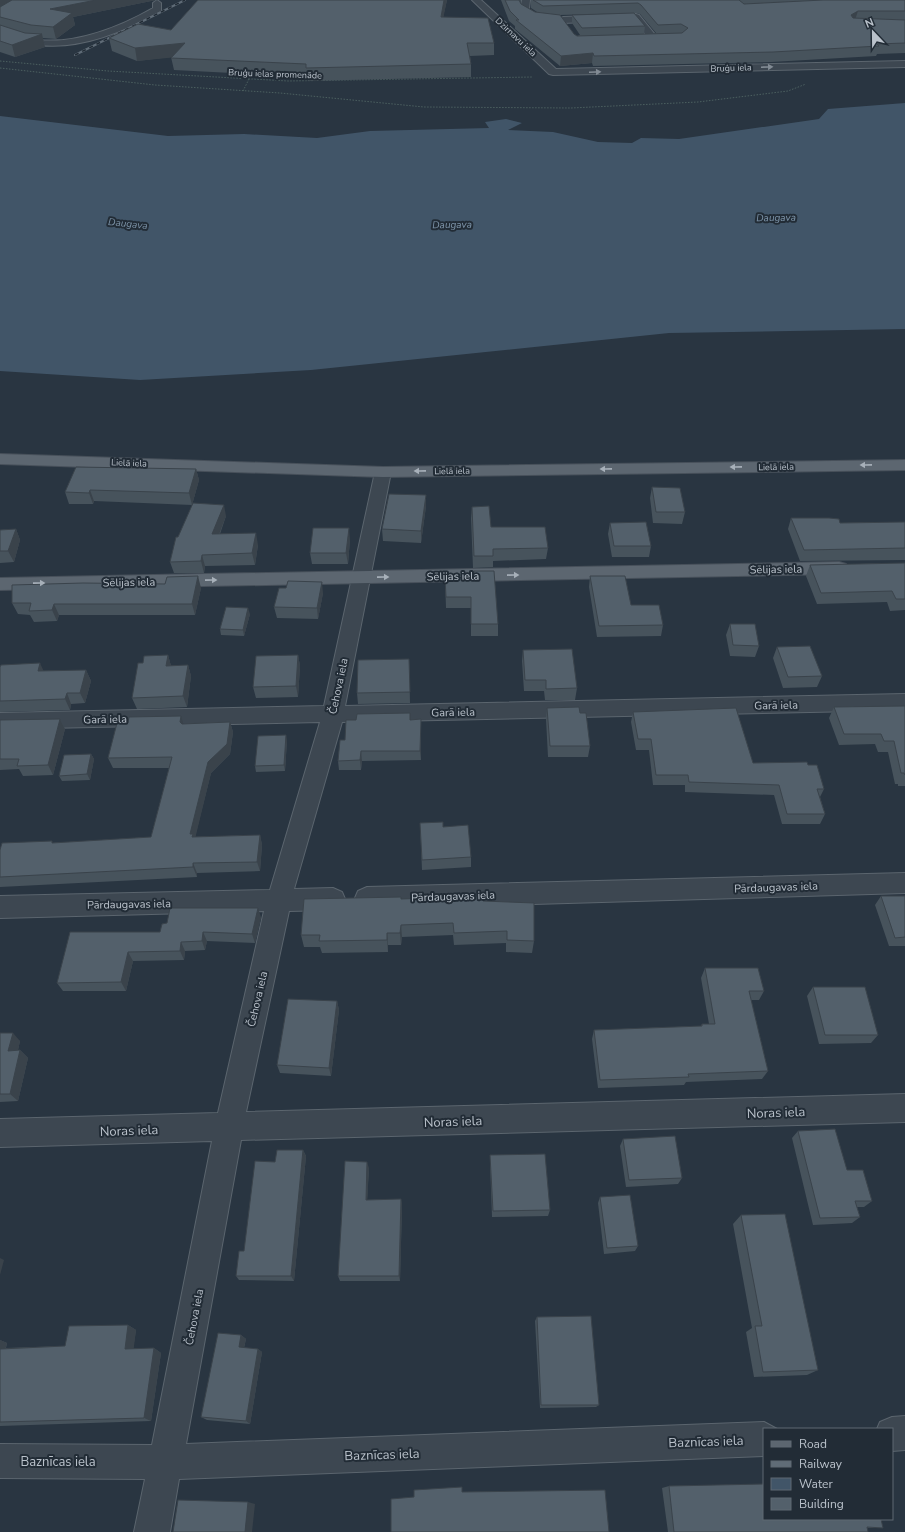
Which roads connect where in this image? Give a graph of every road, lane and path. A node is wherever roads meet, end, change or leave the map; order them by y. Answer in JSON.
{"nodes":[{"id":1,"x":476,"y":0,"type":"edge"},
{"id":2,"x":526,"y":0,"type":"edge"},
{"id":3,"x":157,"y":3,"type":"dead end"},
{"id":4,"x":562,"y":20,"type":"junction"},
{"id":5,"x":570,"y":31,"type":"edge"},
{"id":6,"x":0,"y":32,"type":"edge"},
{"id":7,"x":667,"y":38,"type":"edge"},
{"id":8,"x":638,"y":39,"type":"edge"},
{"id":9,"x":654,"y":39,"type":"junction"},
{"id":10,"x":0,"y":61,"type":"edge"},
{"id":11,"x":905,"y":64,"type":"edge"},
{"id":12,"x":0,"y":68,"type":"edge"},
{"id":13,"x":556,"y":72,"type":"joint"},
{"id":14,"x":535,"y":77,"type":"dead end"},
{"id":15,"x":249,"y":79,"type":"junction"},
{"id":16,"x":806,"y":84,"type":"dead end"},
{"id":17,"x":242,"y":91,"type":"junction"},
{"id":18,"x":0,"y":459,"type":"edge"},
{"id":19,"x":905,"y":465,"type":"edge"},
{"id":20,"x":383,"y":472,"type":"junction"},
{"id":21,"x":858,"y":568,"type":"edge"},
{"id":22,"x":360,"y":578,"type":"junction"},
{"id":23,"x":0,"y":584,"type":"edge"},
{"id":24,"x":905,"y":702,"type":"edge"},
{"id":25,"x":333,"y":715,"type":"junction"},
{"id":26,"x":0,"y":721,"type":"edge"},
{"id":27,"x":905,"y":883,"type":"edge"},
{"id":28,"x":280,"y":900,"type":"junction"},
{"id":29,"x":0,"y":907,"type":"edge"},
{"id":30,"x":905,"y":1108,"type":"edge"},
{"id":31,"x":229,"y":1127,"type":"junction"},
{"id":32,"x":0,"y":1133,"type":"edge"},
{"id":33,"x":905,"y":1433,"type":"edge"},
{"id":34,"x":893,"y":1434,"type":"edge"},
{"id":35,"x":763,"y":1439,"type":"edge"},
{"id":36,"x":0,"y":1461,"type":"edge"},
{"id":37,"x":167,"y":1462,"type":"junction"},
{"id":38,"x":152,"y":1532,"type":"edge"}],
"edges":[{"from":1,"to":13,"type":"street","name":"Dzirnavu iela"},
{"from":2,"to":4,"type":"street"},
{"from":3,"to":6,"type":"street"},
{"from":4,"to":5,"type":"street"},
{"from":4,"to":9,"type":"street"},
{"from":7,"to":9,"type":"street"},
{"from":8,"to":9,"type":"street"},
{"from":10,"to":15,"type":"path","name":"Bruģu ielas promenāde"},
{"from":13,"to":11,"type":"street","name":"Bruģu iela","one_way":true},
{"from":12,"to":17,"type":"path"},
{"from":14,"to":15,"type":"path","name":"Bruģu ielas promenāde"},
{"from":15,"to":17,"type":"path"},
{"from":16,"to":17,"type":"path"},
{"from":18,"to":20,"type":"main road","name":"Lielā iela"},
{"from":19,"to":20,"type":"main road","name":"Lielā iela","one_way":true},
{"from":20,"to":22,"type":"street","name":"Čehova iela"},
{"from":22,"to":21,"type":"main road","name":"Sēlijas iela","one_way":true},
{"from":23,"to":22,"type":"main road","name":"Sēlijas iela","one_way":true},
{"from":22,"to":25,"type":"street","name":"Čehova iela"},
{"from":24,"to":25,"type":"street","name":"Garā iela"},
{"from":25,"to":26,"type":"street","name":"Garā iela"},
{"from":25,"to":28,"type":"street","name":"Čehova iela"},
{"from":27,"to":28,"type":"street","name":"Pārdaugavas iela"},
{"from":28,"to":29,"type":"street","name":"Pārdaugavas iela"},
{"from":28,"to":31,"type":"street","name":"Čehova iela"},
{"from":30,"to":31,"type":"street","name":"Noras iela"},
{"from":31,"to":32,"type":"street","name":"Noras iela"},
{"from":31,"to":37,"type":"street","name":"Čehova iela"},
{"from":33,"to":34,"type":"street"},
{"from":35,"to":37,"type":"street","name":"Baznīcas iela"},
{"from":36,"to":37,"type":"street","name":"Baznīcas iela"},
{"from":37,"to":38,"type":"street","name":"Čehova iela"}]}
